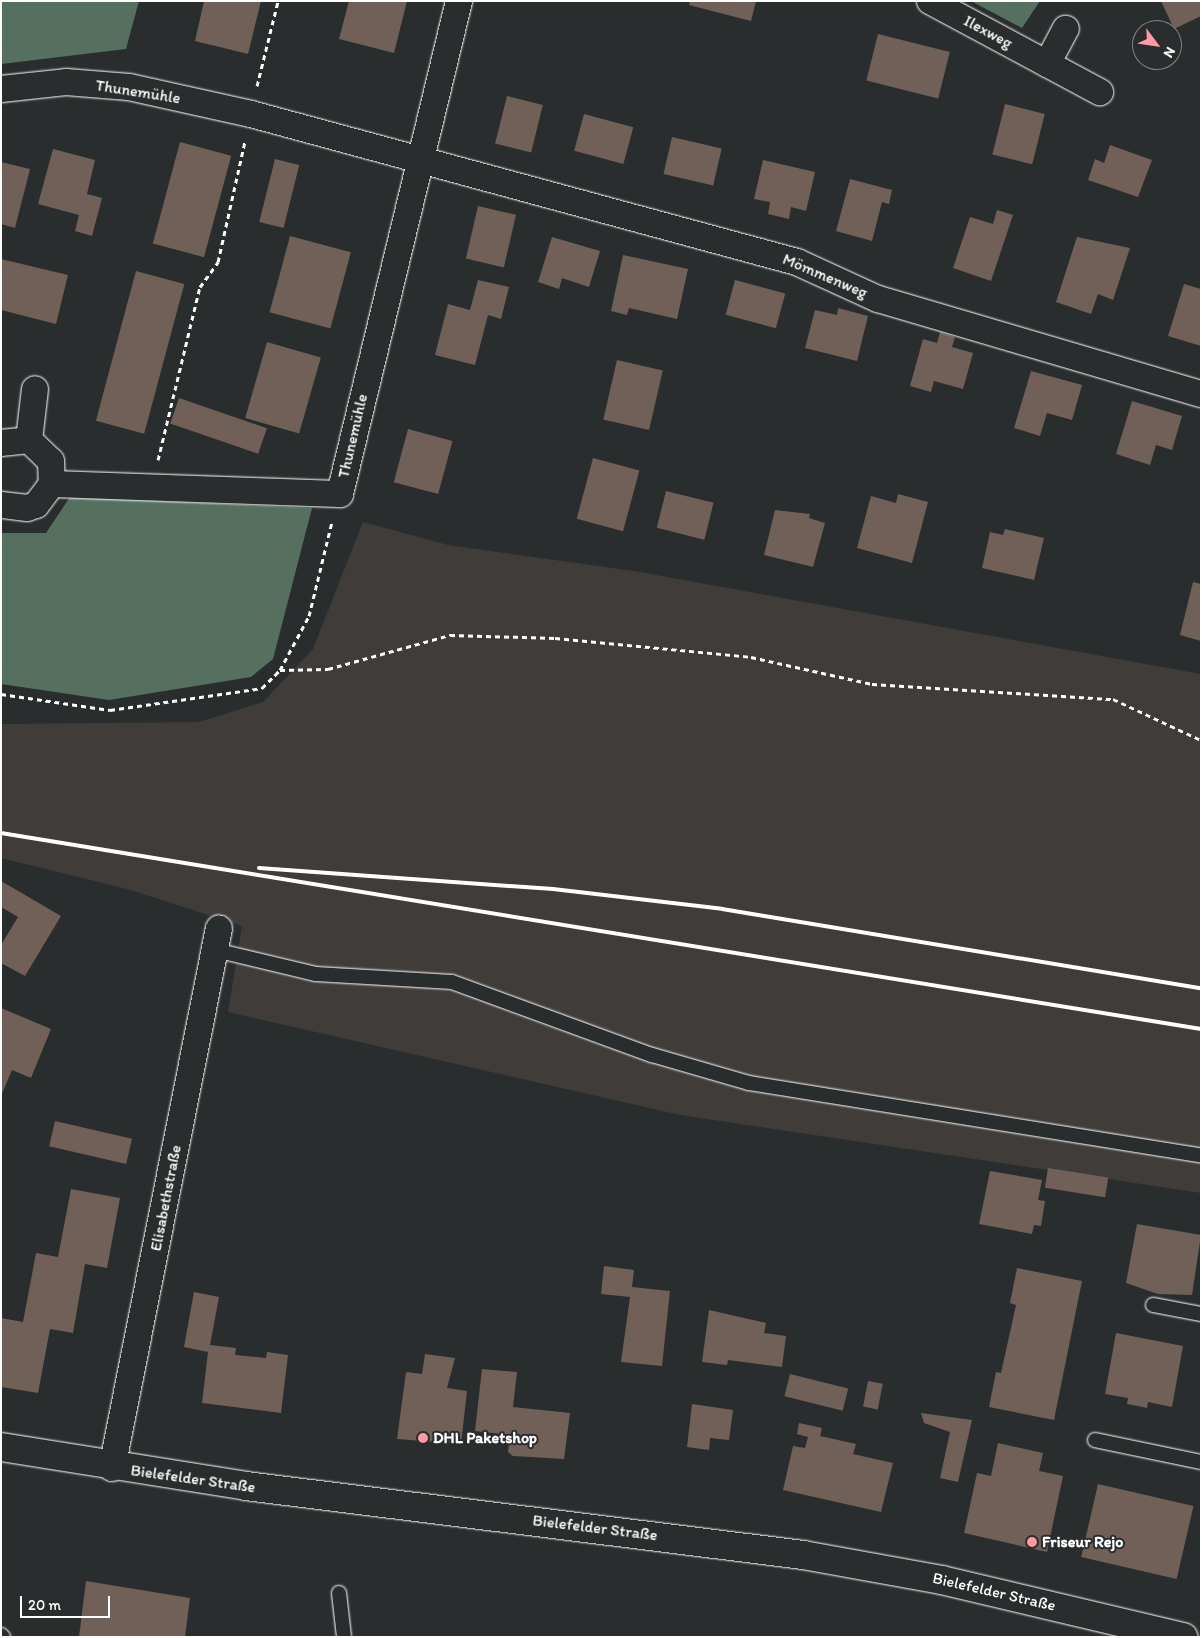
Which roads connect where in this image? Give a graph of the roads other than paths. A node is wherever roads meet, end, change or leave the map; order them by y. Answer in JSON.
{"nodes":[{"id":1,"x":459,"y":1,"type":"edge"},
{"id":2,"x":930,"y":1,"type":"edge"},
{"id":3,"x":1066,"y":29,"type":"dead end"},
{"id":4,"x":1047,"y":64,"type":"junction"},
{"id":5,"x":1,"y":89,"type":"edge"},
{"id":6,"x":1100,"y":92,"type":"dead end"},
{"id":7,"x":418,"y":156,"type":"junction"},
{"id":8,"x":35,"y":389,"type":"dead end"},
{"id":9,"x":1201,"y":394,"type":"edge"},
{"id":10,"x":29,"y":440,"type":"junction"},
{"id":11,"x":1,"y":443,"type":"edge"},
{"id":12,"x":52,"y":484,"type":"junction"},
{"id":13,"x":1,"y":505,"type":"edge"},
{"id":14,"x":217,"y":939,"type":"joint"},
{"id":15,"x":1201,"y":1155,"type":"edge"},
{"id":16,"x":1154,"y":1305,"type":"dead end"},
{"id":17,"x":1201,"y":1314,"type":"edge"},
{"id":18,"x":1095,"y":1440,"type":"dead end"},
{"id":19,"x":1,"y":1447,"type":"edge"},
{"id":20,"x":1201,"y":1462,"type":"edge"},
{"id":21,"x":112,"y":1468,"type":"junction"},
{"id":22,"x":338,"y":1593,"type":"dead end"},
{"id":23,"x":344,"y":1637,"type":"edge"},
{"id":24,"x":1183,"y":1637,"type":"edge"}],
"edges":[{"from":1,"to":7,"type":"street","name":"Thunemühle"},
{"from":2,"to":4,"type":"street","name":"Ilexweg"},
{"from":3,"to":4,"type":"street"},
{"from":4,"to":6,"type":"street","name":"Ilexweg"},
{"from":5,"to":7,"type":"street","name":"Thunemühle"},
{"from":7,"to":9,"type":"street","name":"Mömmenweg"},
{"from":7,"to":12,"type":"street","name":"Thunemühle"},
{"from":8,"to":10,"type":"street"},
{"from":10,"to":11,"type":"street"},
{"from":10,"to":12,"type":"street"},
{"from":12,"to":13,"type":"street"},
{"from":14,"to":15,"type":"lane"},
{"from":14,"to":21,"type":"street","name":"Elisabethstraße"},
{"from":16,"to":17,"type":"lane"},
{"from":18,"to":20,"type":"lane"},
{"from":19,"to":21,"type":"main road","name":"Bielefelder Straße"},
{"from":21,"to":24,"type":"main road","name":"Bielefelder Straße"},
{"from":22,"to":23,"type":"lane"}]}
